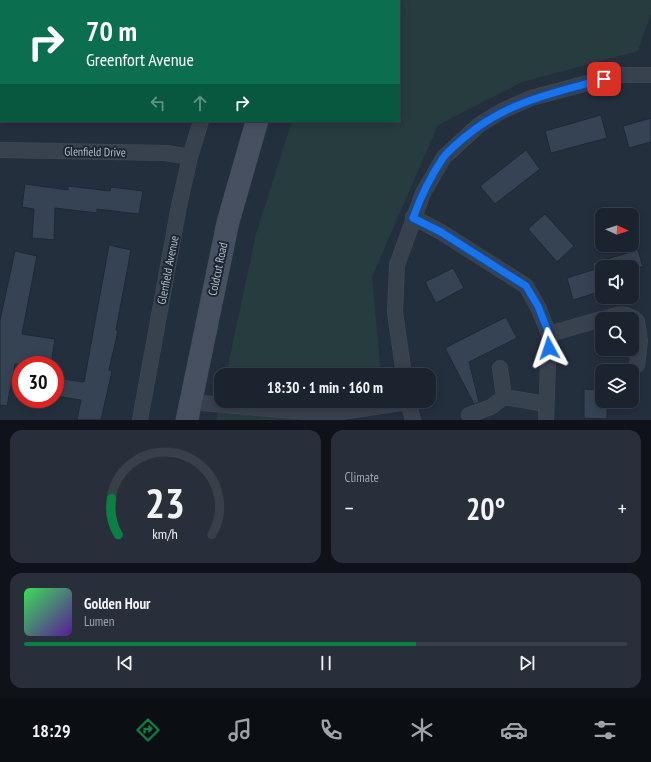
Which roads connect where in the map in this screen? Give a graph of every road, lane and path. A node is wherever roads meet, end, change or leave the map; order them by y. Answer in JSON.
{"nodes":[{"id":1,"x":651,"y":75,"type":"edge"},
{"id":2,"x":201,"y":122,"type":"edge"},
{"id":3,"x":257,"y":122,"type":"edge"},
{"id":4,"x":0,"y":150,"type":"edge"},
{"id":5,"x":190,"y":157,"type":"junction"},
{"id":6,"x":413,"y":218,"type":"junction"},
{"id":7,"x":595,"y":321,"type":"edge"},
{"id":8,"x":549,"y":334,"type":"junction"},
{"id":9,"x":639,"y":334,"type":"edge"},
{"id":10,"x":639,"y":349,"type":"edge"},
{"id":11,"x":403,"y":368,"type":"edge"},
{"id":12,"x":500,"y":368,"type":"dead end"},
{"id":13,"x":504,"y":397,"type":"junction"},
{"id":14,"x":546,"y":404,"type":"junction"},
{"id":15,"x":214,"y":408,"type":"edge"},
{"id":16,"x":252,"y":408,"type":"edge"},
{"id":17,"x":365,"y":408,"type":"edge"},
{"id":18,"x":409,"y":408,"type":"edge"},
{"id":19,"x":189,"y":411,"type":"edge"},
{"id":20,"x":469,"y":415,"type":"dead end"},
{"id":21,"x":140,"y":420,"type":"edge"},
{"id":22,"x":412,"y":420,"type":"edge"},
{"id":23,"x":546,"y":420,"type":"edge"}],
"edges":[{"from":1,"to":6,"type":"street"},
{"from":2,"to":5,"type":"street","name":"Glenfield Avenue"},
{"from":3,"to":19,"type":"main road","name":"Coldcut Road"},
{"from":4,"to":5,"type":"street","name":"Glenfield Drive"},
{"from":5,"to":21,"type":"street","name":"Glenfield Avenue"},
{"from":6,"to":8,"type":"street"},
{"from":6,"to":11,"type":"street"},
{"from":7,"to":8,"type":"street"},
{"from":8,"to":14,"type":"street"},
{"from":9,"to":10,"type":"street"},
{"from":12,"to":13,"type":"street"},
{"from":13,"to":14,"type":"street"},
{"from":13,"to":20,"type":"street"},
{"from":14,"to":23,"type":"street"},
{"from":15,"to":19,"type":"street"},
{"from":16,"to":17,"type":"street"},
{"from":18,"to":22,"type":"street"}]}
